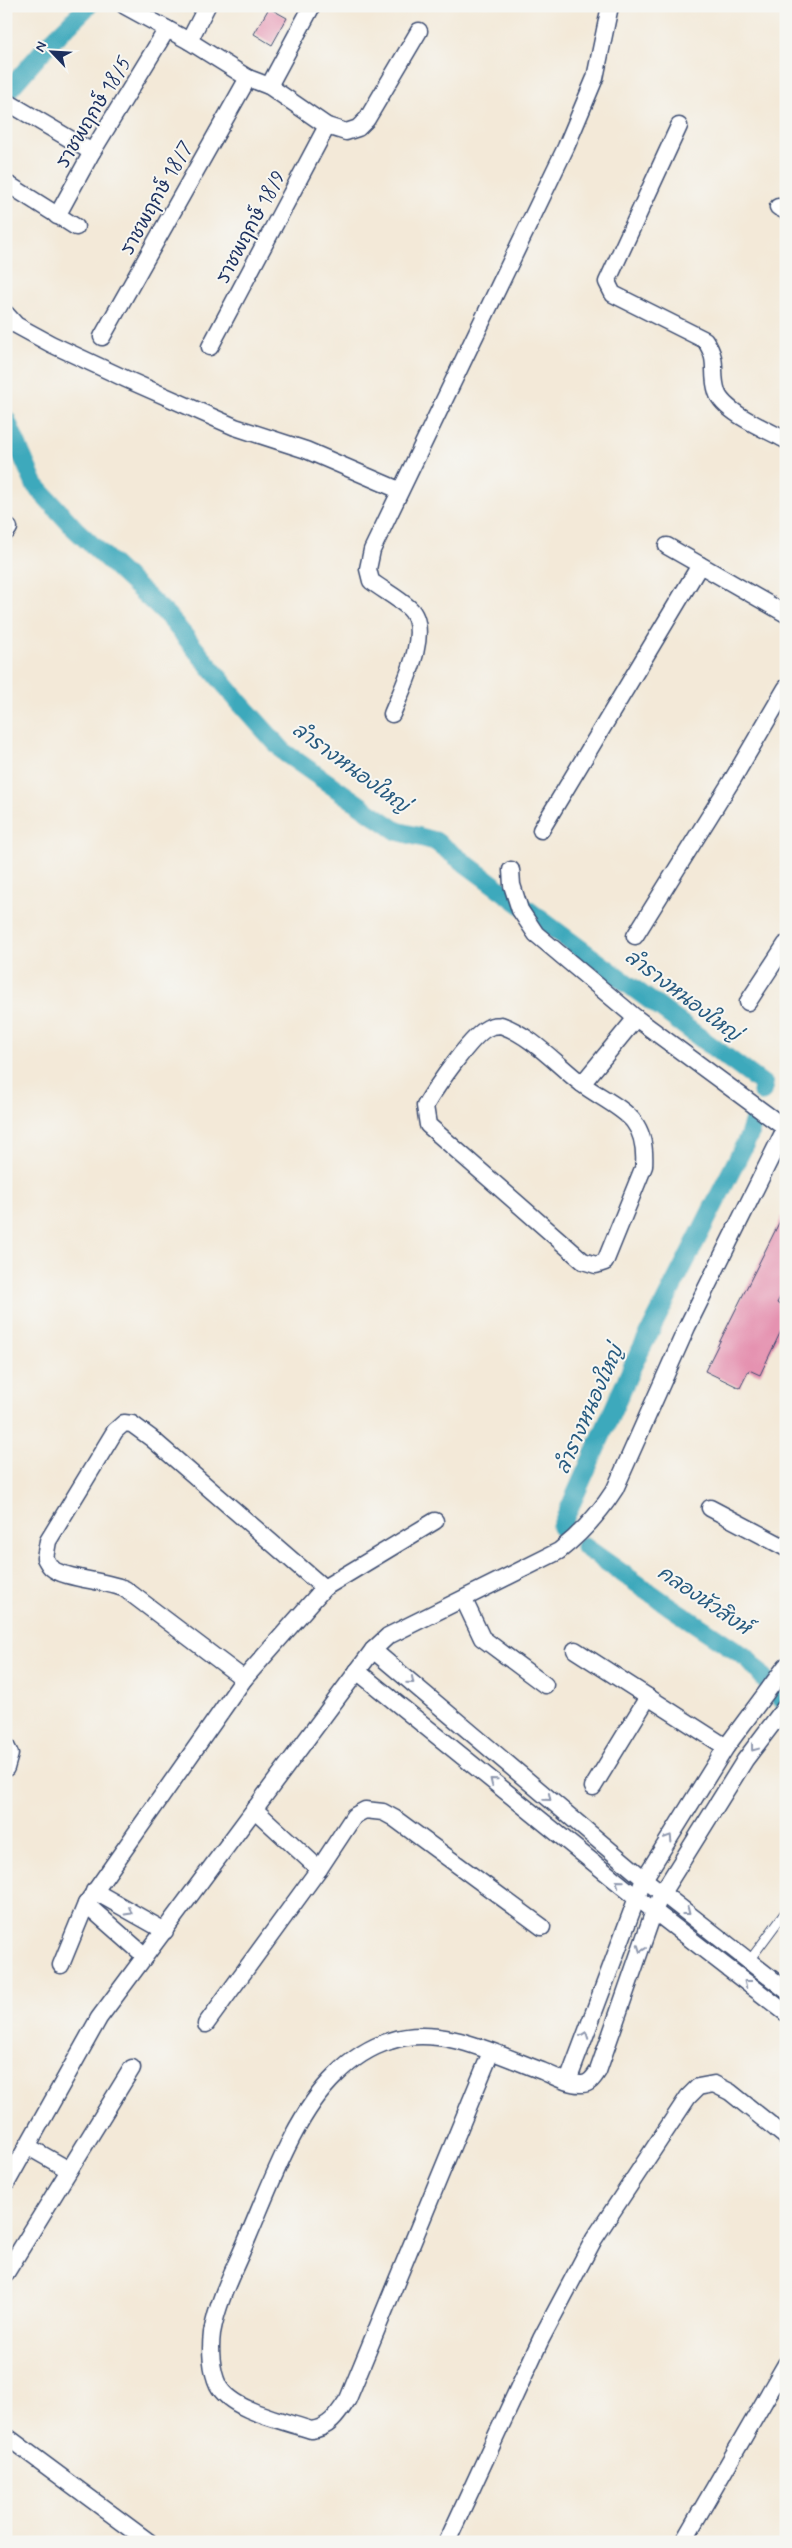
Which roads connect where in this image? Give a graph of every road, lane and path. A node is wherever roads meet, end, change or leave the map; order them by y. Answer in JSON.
{"nodes":[{"id":1,"x":124,"y":6,"type":"edge"},
{"id":2,"x":207,"y":6,"type":"edge"},
{"id":3,"x":312,"y":6,"type":"edge"},
{"id":4,"x":610,"y":6,"type":"edge"},
{"id":5,"x":167,"y":29,"type":"junction"},
{"id":6,"x":419,"y":31,"type":"dead end"},
{"id":7,"x":189,"y":41,"type":"junction"},
{"id":8,"x":248,"y":78,"type":"junction"},
{"id":9,"x":269,"y":86,"type":"junction"},
{"id":10,"x":9,"y":102,"type":"dead end"},
{"id":11,"x":327,"y":126,"type":"junction"},
{"id":12,"x":679,"y":126,"type":"dead end"},
{"id":13,"x":92,"y":152,"type":"junction"},
{"id":14,"x":11,"y":186,"type":"dead end"},
{"id":15,"x":57,"y":216,"type":"junction"},
{"id":16,"x":76,"y":227,"type":"dead end"},
{"id":17,"x":6,"y":314,"type":"edge"},
{"id":18,"x":102,"y":337,"type":"dead end"},
{"id":19,"x":210,"y":347,"type":"dead end"},
{"id":20,"x":786,"y":440,"type":"edge"},
{"id":21,"x":400,"y":490,"type":"junction"},
{"id":22,"x":667,"y":546,"type":"dead end"},
{"id":23,"x":700,"y":564,"type":"junction"},
{"id":24,"x":786,"y":614,"type":"edge"},
{"id":25,"x":786,"y":688,"type":"edge"},
{"id":26,"x":392,"y":714,"type":"dead end"},
{"id":27,"x":540,"y":830,"type":"dead end"},
{"id":28,"x":512,"y":877,"type":"dead end"},
{"id":29,"x":635,"y":936,"type":"dead end"},
{"id":30,"x":786,"y":944,"type":"edge"},
{"id":31,"x":748,"y":1002,"type":"dead end"},
{"id":32,"x":636,"y":1018,"type":"junction"},
{"id":33,"x":582,"y":1084,"type":"junction"},
{"id":34,"x":786,"y":1127,"type":"edge"},
{"id":35,"x":710,"y":1508,"type":"dead end"},
{"id":36,"x":435,"y":1521,"type":"dead end"},
{"id":37,"x":786,"y":1548,"type":"edge"},
{"id":38,"x":324,"y":1588,"type":"junction"},
{"id":39,"x":464,"y":1600,"type":"junction"},
{"id":40,"x":373,"y":1650,"type":"junction"},
{"id":41,"x":574,"y":1650,"type":"dead end"},
{"id":42,"x":786,"y":1666,"type":"edge"},
{"id":43,"x":357,"y":1671,"type":"junction"},
{"id":44,"x":244,"y":1679,"type":"junction"},
{"id":45,"x":545,"y":1686,"type":"dead end"},
{"id":46,"x":648,"y":1697,"type":"junction"},
{"id":47,"x":785,"y":1707,"type":"edge"},
{"id":48,"x":6,"y":1746,"type":"edge"},
{"id":49,"x":726,"y":1747,"type":"junction"},
{"id":50,"x":6,"y":1768,"type":"edge"},
{"id":51,"x":593,"y":1787,"type":"dead end"},
{"id":52,"x":254,"y":1809,"type":"junction"},
{"id":53,"x":318,"y":1869,"type":"junction"},
{"id":54,"x":644,"y":1879,"type":"junction"},
{"id":55,"x":662,"y":1893,"type":"junction"},
{"id":56,"x":636,"y":1897,"type":"junction"},
{"id":57,"x":90,"y":1898,"type":"junction"},
{"id":58,"x":654,"y":1911,"type":"junction"},
{"id":59,"x":786,"y":1911,"type":"edge"},
{"id":60,"x":542,"y":1927,"type":"dead end"},
{"id":61,"x":165,"y":1931,"type":"junction"},
{"id":62,"x":145,"y":1956,"type":"junction"},
{"id":63,"x":749,"y":1961,"type":"junction"},
{"id":64,"x":61,"y":1965,"type":"dead end"},
{"id":65,"x":786,"y":1990,"type":"edge"},
{"id":66,"x":786,"y":2013,"type":"edge"},
{"id":67,"x":206,"y":2024,"type":"dead end"},
{"id":68,"x":491,"y":2052,"type":"junction"},
{"id":69,"x":132,"y":2068,"type":"dead end"},
{"id":70,"x":568,"y":2081,"type":"junction"},
{"id":71,"x":786,"y":2136,"type":"edge"},
{"id":72,"x":27,"y":2146,"type":"junction"},
{"id":73,"x":69,"y":2170,"type":"junction"},
{"id":74,"x":6,"y":2184,"type":"edge"},
{"id":75,"x":6,"y":2273,"type":"edge"},
{"id":76,"x":786,"y":2364,"type":"edge"},
{"id":77,"x":6,"y":2436,"type":"edge"},
{"id":78,"x":149,"y":2542,"type":"edge"},
{"id":79,"x":447,"y":2542,"type":"edge"},
{"id":80,"x":683,"y":2542,"type":"edge"}],
"edges":[{"from":1,"to":5,"type":"street"},
{"from":2,"to":7,"type":"street"},
{"from":3,"to":9,"type":"street"},
{"from":4,"to":21,"type":"street"},
{"from":5,"to":7,"type":"street"},
{"from":5,"to":13,"type":"street","name":"ราชพฤกษ์ 18/5"},
{"from":6,"to":11,"type":"street"},
{"from":7,"to":8,"type":"street"},
{"from":8,"to":9,"type":"street"},
{"from":8,"to":18,"type":"street","name":"ราชพฤกษ์ 18/7"},
{"from":9,"to":11,"type":"street"},
{"from":10,"to":13,"type":"street"},
{"from":11,"to":19,"type":"street","name":"ราชพฤกษ์ 18/9"},
{"from":12,"to":20,"type":"street"},
{"from":13,"to":15,"type":"street","name":"ราชพฤกษ์ 18/5"},
{"from":14,"to":15,"type":"street"},
{"from":15,"to":16,"type":"street"},
{"from":17,"to":21,"type":"street"},
{"from":21,"to":26,"type":"street"},
{"from":22,"to":23,"type":"street"},
{"from":23,"to":24,"type":"street"},
{"from":23,"to":27,"type":"street"},
{"from":25,"to":29,"type":"street"},
{"from":28,"to":32,"type":"street"},
{"from":30,"to":31,"type":"street"},
{"from":32,"to":33,"type":"street"},
{"from":32,"to":34,"type":"street"},
{"from":33,"to":33,"type":"street"},
{"from":34,"to":39,"type":"street"},
{"from":35,"to":37,"type":"street"},
{"from":36,"to":38,"type":"street"},
{"from":38,"to":44,"type":"street"},
{"from":38,"to":44,"type":"street"},
{"from":39,"to":40,"type":"street"},
{"from":39,"to":45,"type":"street"},
{"from":40,"to":43,"type":"street"},
{"from":40,"to":54,"type":"street","one_way":true},
{"from":41,"to":46,"type":"street"},
{"from":42,"to":49,"type":"street"},
{"from":43,"to":52,"type":"street"},
{"from":56,"to":43,"type":"street","one_way":true},
{"from":44,"to":57,"type":"street"},
{"from":46,"to":49,"type":"street"},
{"from":46,"to":51,"type":"street"},
{"from":47,"to":55,"type":"street","one_way":true},
{"from":48,"to":50,"type":"street"},
{"from":54,"to":49,"type":"street","one_way":true},
{"from":52,"to":53,"type":"street"},
{"from":52,"to":61,"type":"street"},
{"from":53,"to":60,"type":"street"},
{"from":53,"to":67,"type":"street"},
{"from":54,"to":55,"type":"street"},
{"from":54,"to":56,"type":"street"},
{"from":55,"to":58,"type":"street"},
{"from":55,"to":63,"type":"street","one_way":true},
{"from":56,"to":58,"type":"street"},
{"from":70,"to":56,"type":"street","one_way":true},
{"from":57,"to":61,"type":"street","one_way":true},
{"from":57,"to":62,"type":"street"},
{"from":57,"to":64,"type":"street"},
{"from":66,"to":58,"type":"street","one_way":true},
{"from":58,"to":70,"type":"street","one_way":true},
{"from":59,"to":63,"type":"lane"},
{"from":61,"to":62,"type":"street"},
{"from":62,"to":72,"type":"street"},
{"from":63,"to":65,"type":"street"},
{"from":68,"to":68,"type":"street"},
{"from":68,"to":70,"type":"street"},
{"from":69,"to":73,"type":"street"},
{"from":71,"to":79,"type":"street"},
{"from":72,"to":73,"type":"street"},
{"from":72,"to":74,"type":"street"},
{"from":73,"to":75,"type":"street"},
{"from":76,"to":80,"type":"street"},
{"from":77,"to":78,"type":"street"}]}
